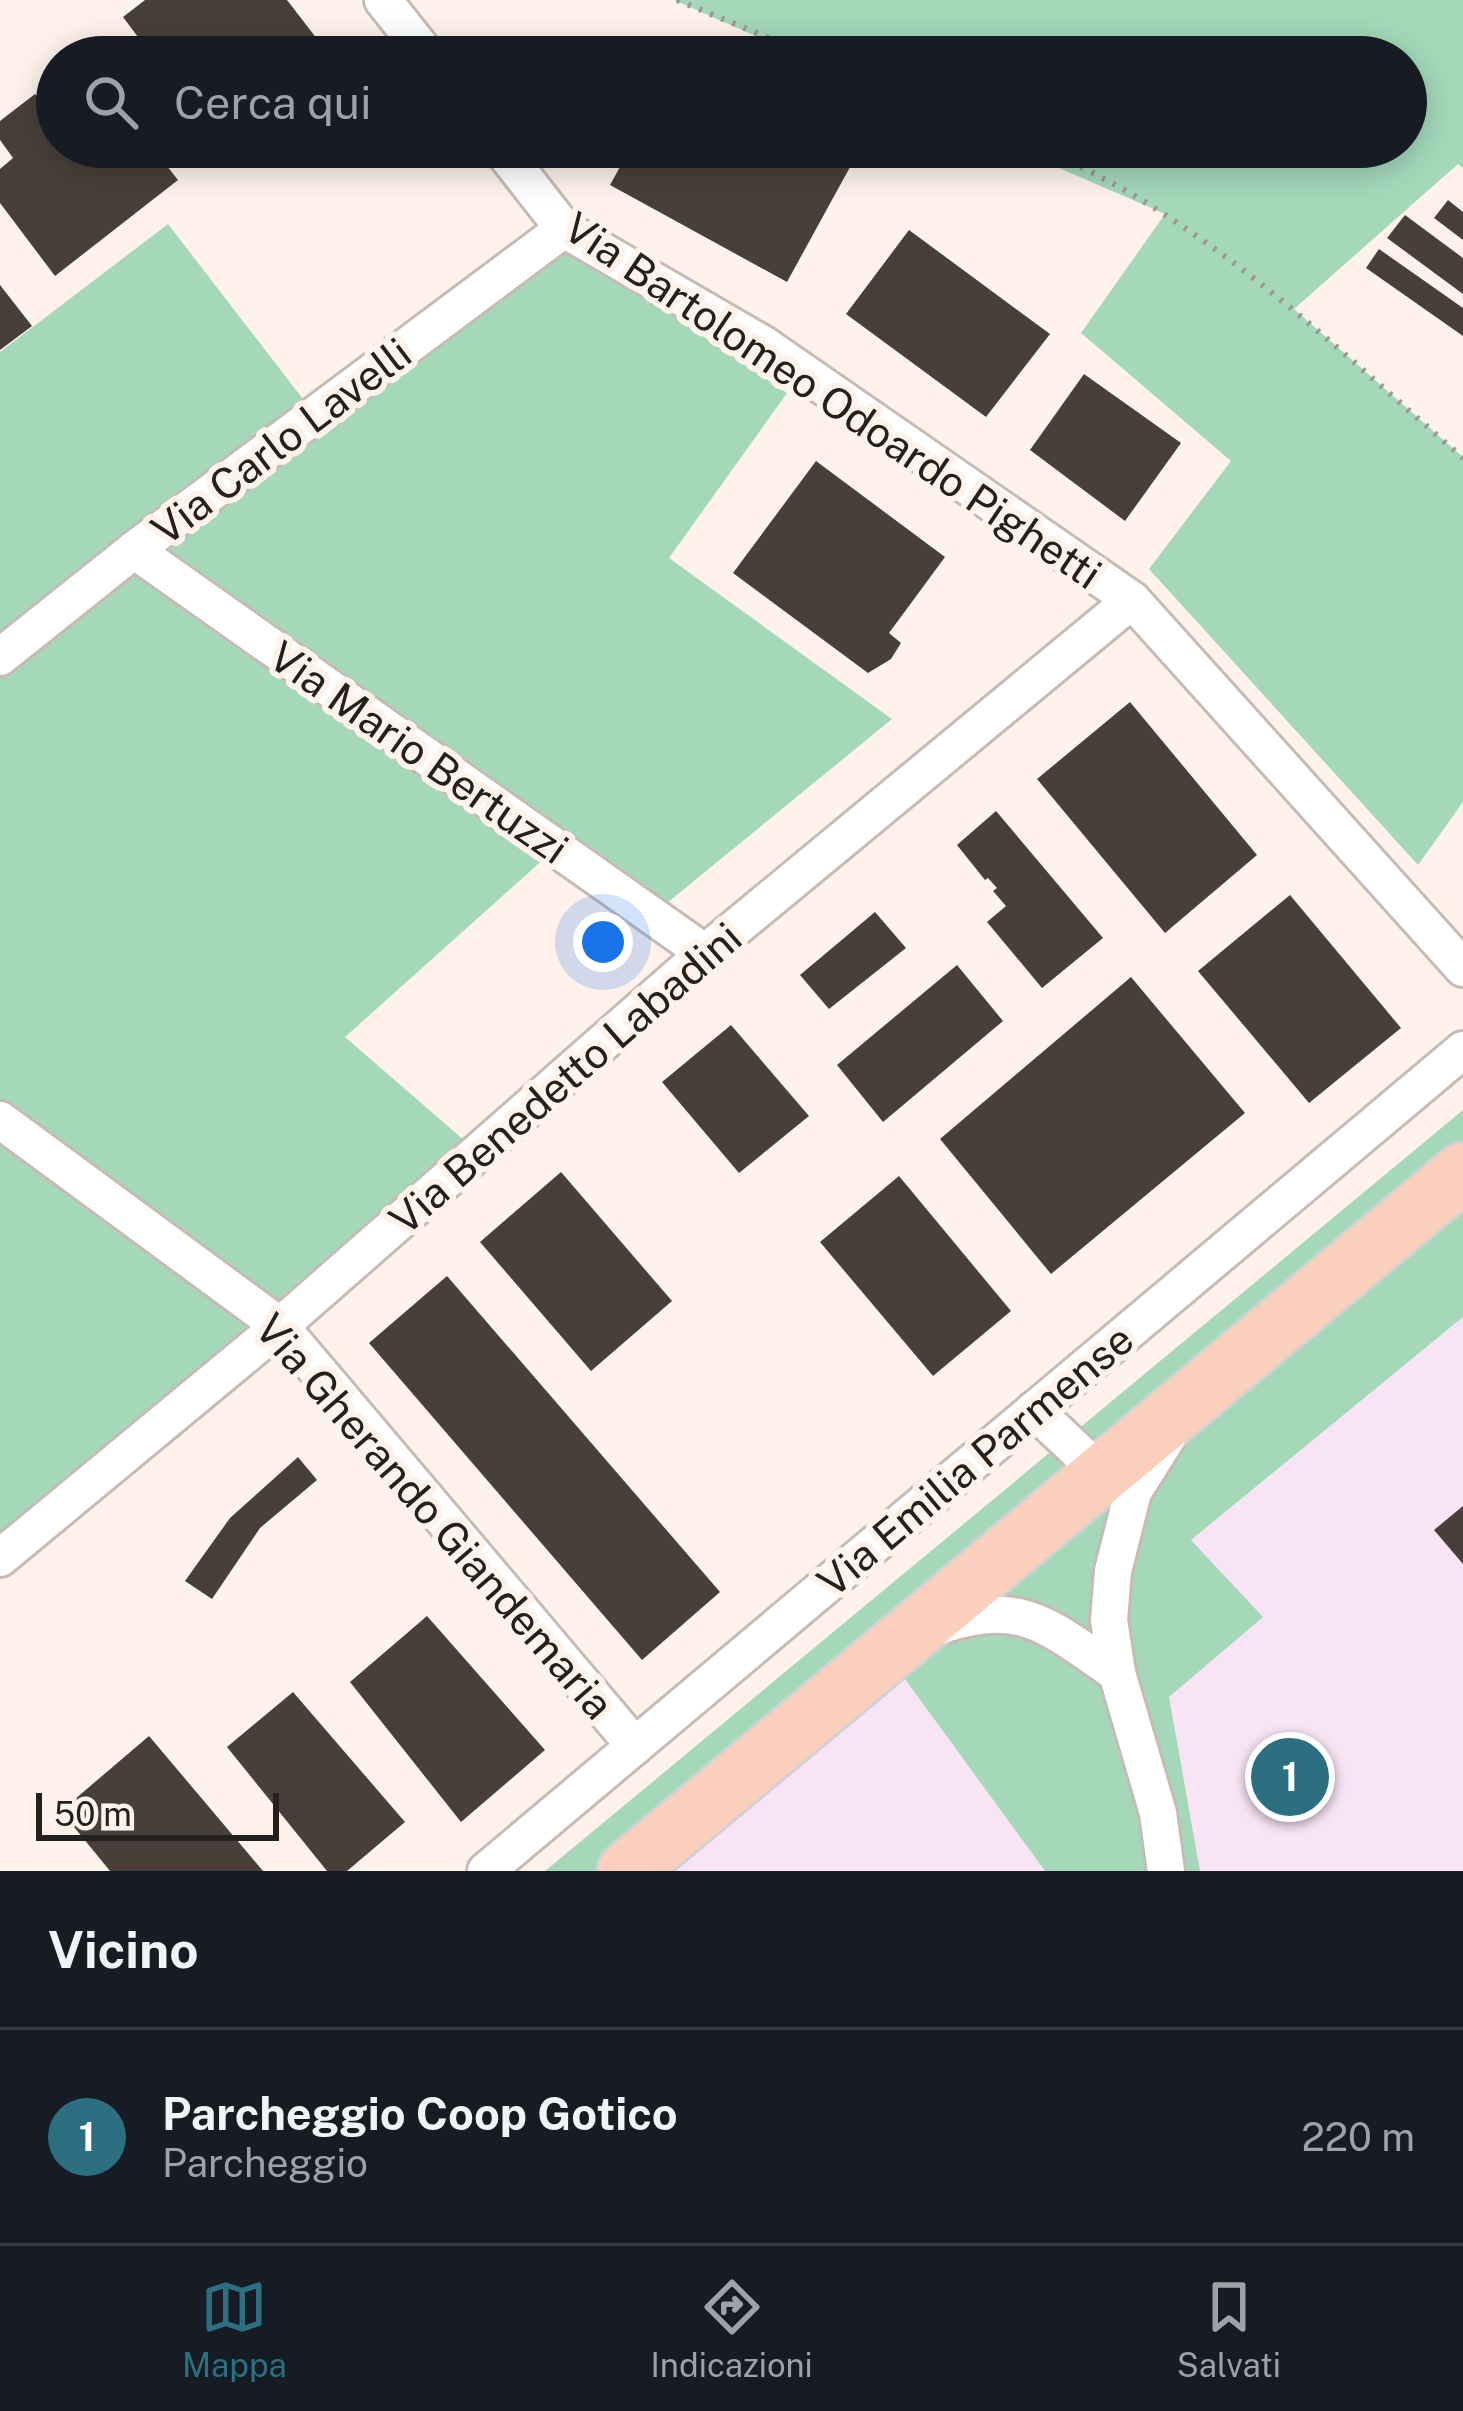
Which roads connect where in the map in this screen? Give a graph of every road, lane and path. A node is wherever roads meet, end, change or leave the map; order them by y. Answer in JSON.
{"nodes":[{"id":1,"x":383,"y":0,"type":"edge"},
{"id":2,"x":676,"y":0,"type":"edge"},
{"id":3,"x":411,"y":36,"type":"edge"},
{"id":4,"x":764,"y":36,"type":"edge"},
{"id":5,"x":517,"y":168,"type":"edge"},
{"id":6,"x":1088,"y":168,"type":"edge"},
{"id":7,"x":565,"y":229,"type":"junction"},
{"id":8,"x":1463,"y":458,"type":"edge"},
{"id":9,"x":134,"y":550,"type":"junction"},
{"id":10,"x":1132,"y":600,"type":"junction"},
{"id":11,"x":0,"y":657,"type":"edge"},
{"id":12,"x":705,"y":953,"type":"junction"},
{"id":13,"x":1463,"y":968,"type":"edge"},
{"id":14,"x":1463,"y":1050,"type":"edge"},
{"id":15,"x":0,"y":1120,"type":"edge"},
{"id":16,"x":1463,"y":1172,"type":"edge"},
{"id":17,"x":280,"y":1327,"type":"junction"},
{"id":18,"x":1185,"y":1407,"type":"junction"},
{"id":19,"x":1034,"y":1410,"type":"junction"},
{"id":20,"x":1102,"y":1475,"type":"junction"},
{"id":21,"x":0,"y":1558,"type":"edge"},
{"id":22,"x":915,"y":1631,"type":"junction"},
{"id":23,"x":1118,"y":1673,"type":"junction"},
{"id":24,"x":635,"y":1746,"type":"junction"},
{"id":25,"x":486,"y":1871,"type":"edge"},
{"id":26,"x":627,"y":1871,"type":"edge"},
{"id":27,"x":1166,"y":1871,"type":"edge"}],
"edges":[{"from":1,"to":3,"type":"street"},
{"from":2,"to":4,"type":"path"},
{"from":5,"to":7,"type":"street","name":"Via Bartolomeo Odoardo Pighetti"},
{"from":6,"to":8,"type":"path"},
{"from":7,"to":9,"type":"street","name":"Via Carlo Lavelli"},
{"from":7,"to":10,"type":"street","name":"Via Bartolomeo Odoardo Pighetti"},
{"from":9,"to":11,"type":"street","name":"Via Carlo Lavelli"},
{"from":9,"to":12,"type":"street","name":"Via Mario Bertuzzi"},
{"from":10,"to":12,"type":"street","name":"Via Benedetto Labadini"},
{"from":10,"to":13,"type":"street","name":"Via Bartolomeo Odoardo Pighetti"},
{"from":12,"to":17,"type":"street","name":"Via Benedetto Labadini"},
{"from":14,"to":19,"type":"street","name":"Via Emilia Parmense"},
{"from":15,"to":17,"type":"street","name":"Via Gherando Giandemaria"},
{"from":16,"to":18,"type":"main road"},
{"from":17,"to":21,"type":"street","name":"Via Benedetto Labadini"},
{"from":17,"to":24,"type":"street","name":"Via Gherando Giandemaria"},
{"from":18,"to":20,"type":"main road"},
{"from":18,"to":23,"type":"street"},
{"from":19,"to":20,"type":"street"},
{"from":19,"to":24,"type":"street","name":"Via Emilia Parmense"},
{"from":20,"to":22,"type":"main road"},
{"from":22,"to":23,"type":"street"},
{"from":22,"to":26,"type":"main road"},
{"from":23,"to":27,"type":"street"},
{"from":24,"to":25,"type":"street","name":"Via Emilia Parmense"}]}
